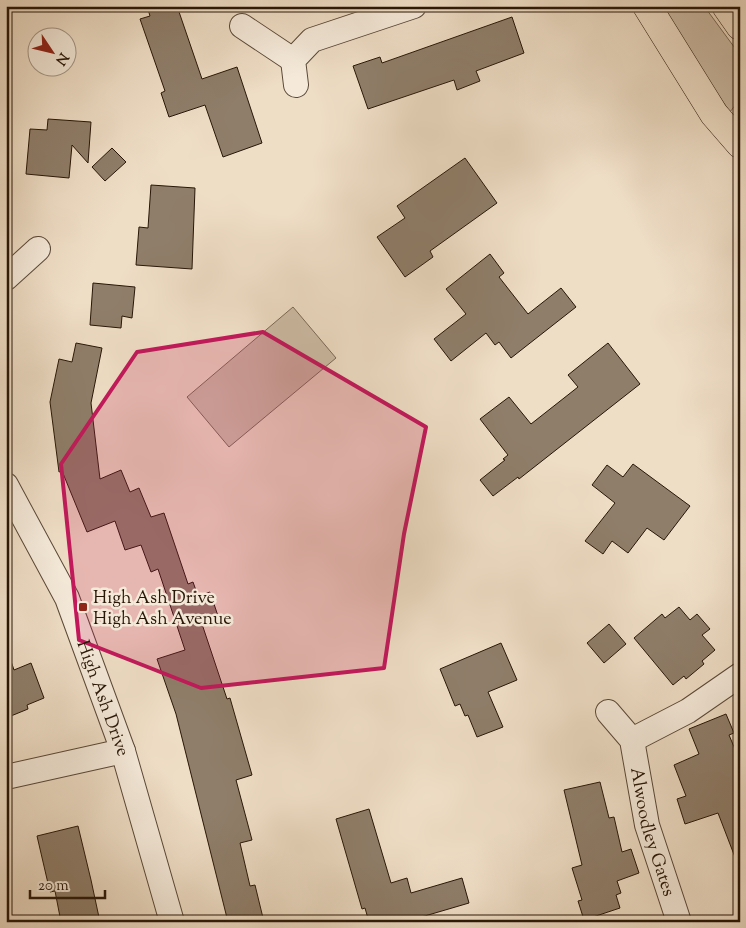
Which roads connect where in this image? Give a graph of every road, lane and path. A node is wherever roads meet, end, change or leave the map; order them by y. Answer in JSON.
{"nodes":[{"id":1,"x":414,"y":6,"type":"edge"},
{"id":2,"x":647,"y":6,"type":"edge"},
{"id":3,"x":726,"y":6,"type":"edge"},
{"id":4,"x":242,"y":26,"type":"dead end"},
{"id":5,"x":740,"y":26,"type":"edge"},
{"id":6,"x":293,"y":60,"type":"junction"},
{"id":7,"x":296,"y":85,"type":"dead end"},
{"id":8,"x":740,"y":144,"type":"edge"},
{"id":9,"x":38,"y":249,"type":"dead end"},
{"id":10,"x":6,"y":278,"type":"edge"},
{"id":11,"x":6,"y":485,"type":"edge"},
{"id":12,"x":740,"y":675,"type":"edge"},
{"id":13,"x":608,"y":712,"type":"dead end"},
{"id":14,"x":632,"y":740,"type":"junction"},
{"id":15,"x":123,"y":751,"type":"junction"},
{"id":16,"x":6,"y":777,"type":"edge"},
{"id":17,"x":172,"y":922,"type":"edge"},
{"id":18,"x":679,"y":922,"type":"edge"}],
"edges":[{"from":1,"to":6,"type":"street"},
{"from":2,"to":8,"type":"highway"},
{"from":3,"to":5,"type":"highway"},
{"from":4,"to":6,"type":"street"},
{"from":6,"to":7,"type":"street"},
{"from":9,"to":10,"type":"street"},
{"from":11,"to":15,"type":"street","name":"High Ash Drive"},
{"from":12,"to":14,"type":"street"},
{"from":13,"to":14,"type":"street"},
{"from":14,"to":18,"type":"street","name":"Alwoodley Gates"},
{"from":15,"to":16,"type":"street"},
{"from":15,"to":17,"type":"street","name":"High Ash Drive"}]}
